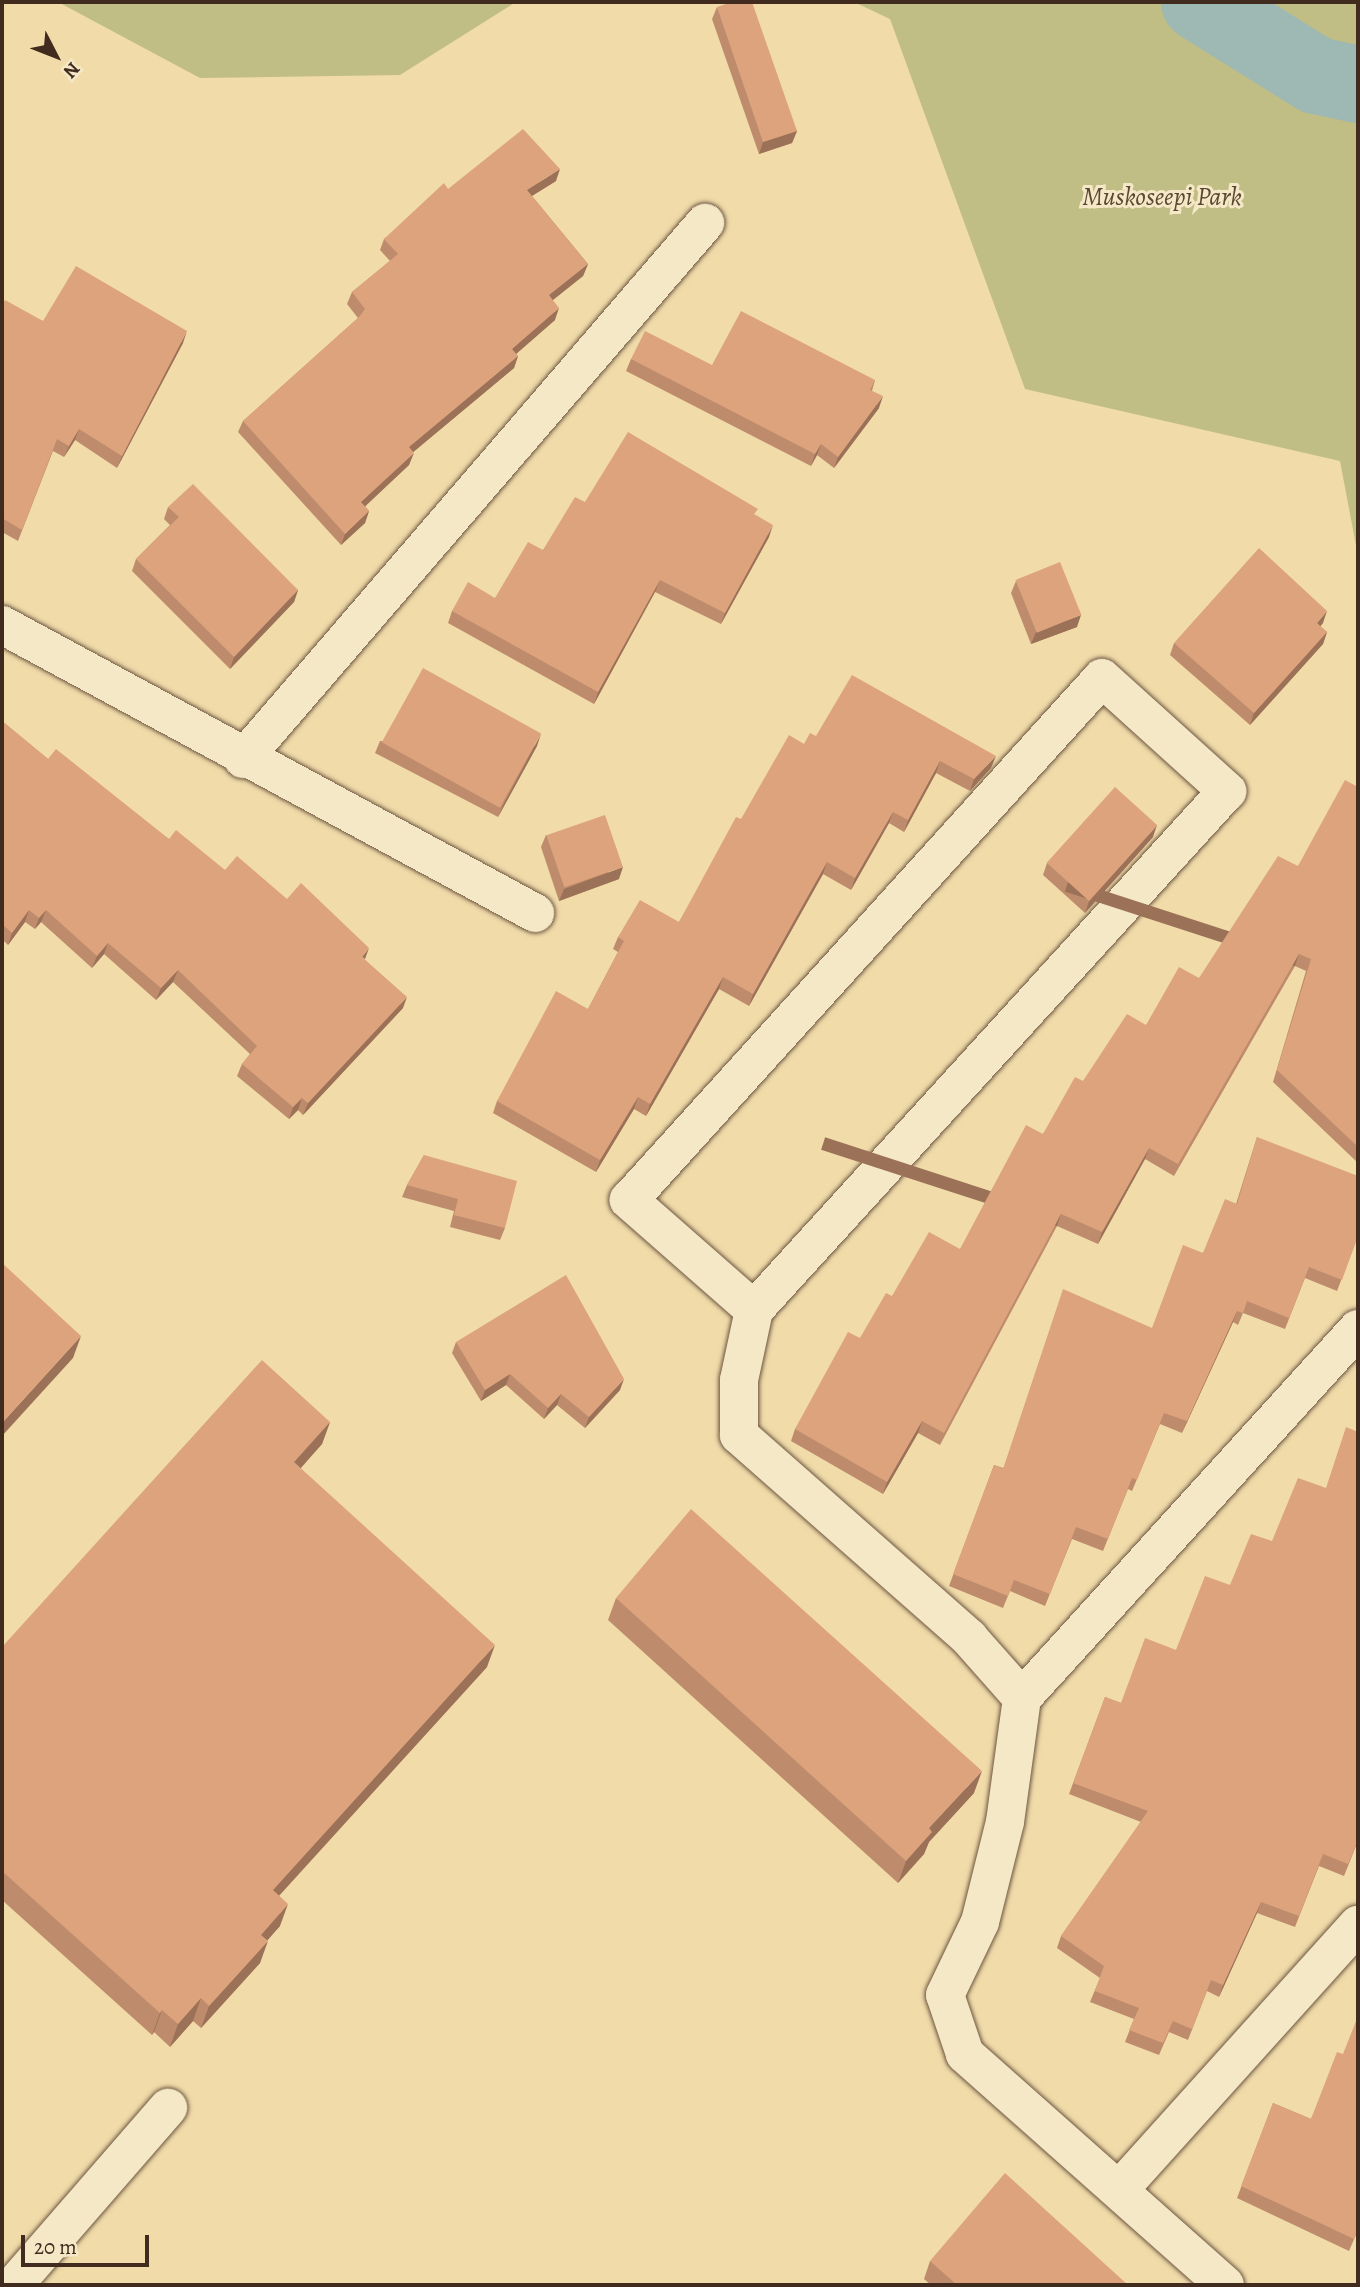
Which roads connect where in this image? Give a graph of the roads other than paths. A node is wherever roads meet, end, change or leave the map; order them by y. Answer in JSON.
{"nodes":[{"id":1,"x":705,"y":223,"type":"dead end"},
{"id":2,"x":2,"y":625,"type":"edge"},
{"id":3,"x":243,"y":759,"type":"junction"},
{"id":4,"x":535,"y":912,"type":"dead end"},
{"id":5,"x":754,"y":1311,"type":"junction"},
{"id":6,"x":1358,"y":1329,"type":"edge"},
{"id":7,"x":1021,"y":1698,"type":"junction"},
{"id":8,"x":1358,"y":1925,"type":"edge"},
{"id":9,"x":168,"y":2108,"type":"dead end"},
{"id":10,"x":1119,"y":2190,"type":"junction"},
{"id":11,"x":14,"y":2285,"type":"edge"},
{"id":12,"x":1224,"y":2285,"type":"edge"}],
"edges":[{"from":1,"to":3,"type":"street"},
{"from":2,"to":3,"type":"street"},
{"from":3,"to":4,"type":"street"},
{"from":5,"to":5,"type":"street"},
{"from":5,"to":7,"type":"street"},
{"from":6,"to":7,"type":"street"},
{"from":7,"to":10,"type":"street"},
{"from":8,"to":10,"type":"street"},
{"from":9,"to":11,"type":"street"},
{"from":10,"to":12,"type":"street"}]}
